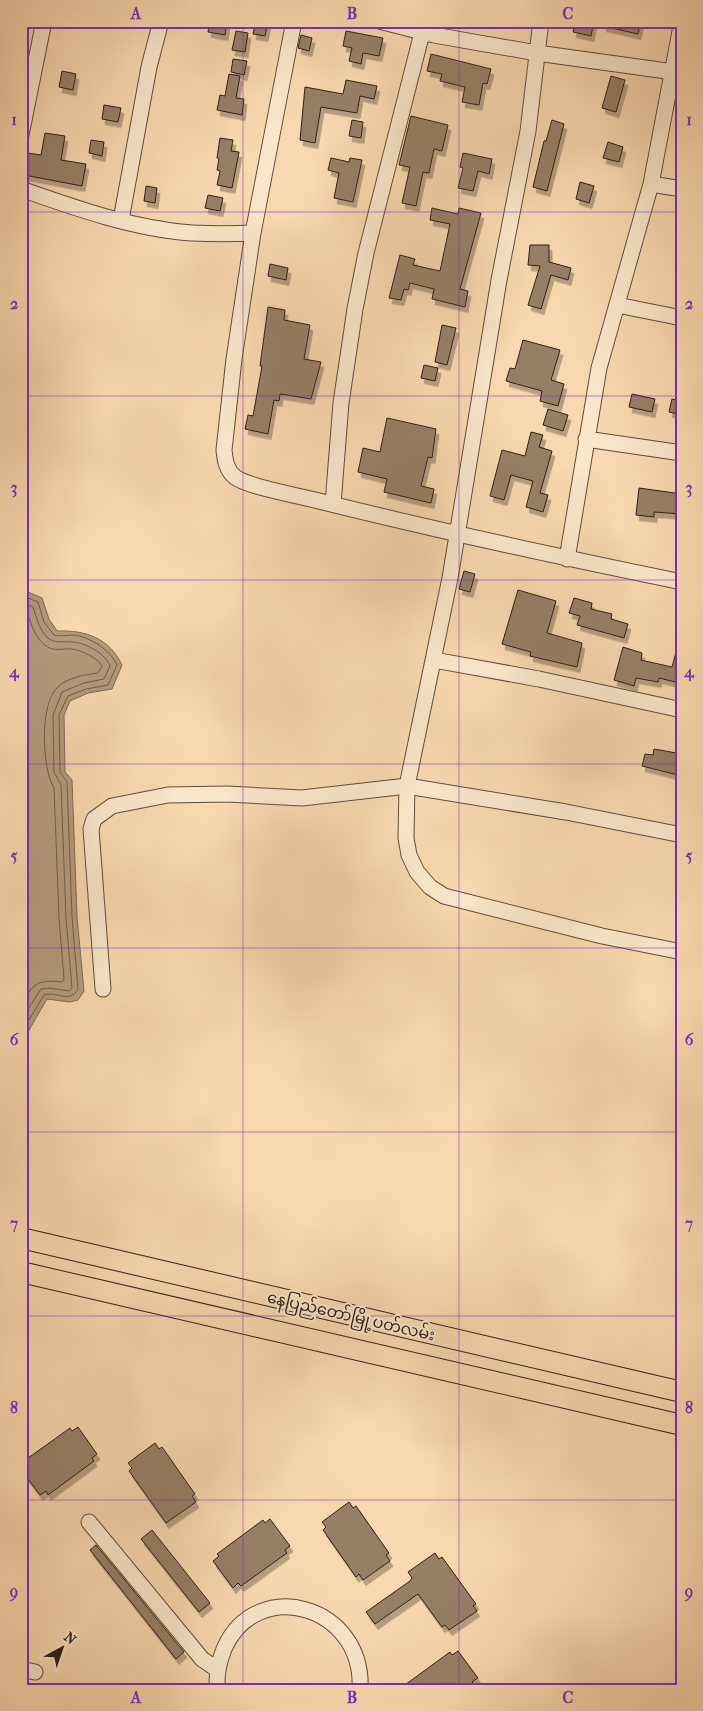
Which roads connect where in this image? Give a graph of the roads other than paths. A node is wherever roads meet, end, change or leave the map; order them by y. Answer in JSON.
{"nodes":[{"id":1,"x":44,"y":21,"type":"edge"},
{"id":2,"x":161,"y":21,"type":"edge"},
{"id":3,"x":294,"y":21,"type":"edge"},
{"id":4,"x":380,"y":21,"type":"edge"},
{"id":5,"x":541,"y":21,"type":"edge"},
{"id":6,"x":682,"y":21,"type":"edge"},
{"id":7,"x":423,"y":27,"type":"edge"},
{"id":8,"x":537,"y":53,"type":"junction"},
{"id":9,"x":677,"y":72,"type":"edge"},
{"id":10,"x":21,"y":136,"type":"edge"},
{"id":11,"x":651,"y":184,"type":"junction"},
{"id":12,"x":21,"y":189,"type":"edge"},
{"id":13,"x":682,"y":189,"type":"edge"},
{"id":14,"x":121,"y":220,"type":"junction"},
{"id":15,"x":253,"y":233,"type":"junction"},
{"id":16,"x":617,"y":305,"type":"junction"},
{"id":17,"x":682,"y":318,"type":"edge"},
{"id":18,"x":586,"y":439,"type":"junction"},
{"id":19,"x":682,"y":453,"type":"edge"},
{"id":20,"x":333,"y":504,"type":"junction"},
{"id":21,"x":457,"y":533,"type":"junction"},
{"id":22,"x":567,"y":559,"type":"junction"},
{"id":23,"x":682,"y":582,"type":"edge"},
{"id":24,"x":434,"y":660,"type":"junction"},
{"id":25,"x":682,"y":710,"type":"edge"},
{"id":26,"x":407,"y":786,"type":"junction"},
{"id":27,"x":682,"y":835,"type":"edge"},
{"id":28,"x":682,"y":952,"type":"edge"},
{"id":29,"x":103,"y":989,"type":"dead end"},
{"id":30,"x":21,"y":1238,"type":"edge"},
{"id":31,"x":21,"y":1272,"type":"edge"},
{"id":32,"x":682,"y":1392,"type":"edge"},
{"id":33,"x":682,"y":1425,"type":"edge"},
{"id":34,"x":89,"y":1522,"type":"dead end"},
{"id":35,"x":218,"y":1670,"type":"junction"},
{"id":36,"x":218,"y":1690,"type":"edge"},
{"id":37,"x":360,"y":1690,"type":"edge"}],
"edges":[{"from":1,"to":10,"type":"street"},
{"from":2,"to":14,"type":"street"},
{"from":3,"to":15,"type":"street"},
{"from":4,"to":7,"type":"street"},
{"from":5,"to":8,"type":"street"},
{"from":6,"to":9,"type":"street"},
{"from":7,"to":8,"type":"street"},
{"from":7,"to":20,"type":"street"},
{"from":8,"to":9,"type":"street"},
{"from":8,"to":21,"type":"street"},
{"from":9,"to":11,"type":"street"},
{"from":11,"to":13,"type":"street"},
{"from":11,"to":16,"type":"street"},
{"from":12,"to":14,"type":"street"},
{"from":14,"to":15,"type":"street"},
{"from":15,"to":20,"type":"street"},
{"from":16,"to":17,"type":"street"},
{"from":16,"to":18,"type":"street"},
{"from":18,"to":19,"type":"street"},
{"from":18,"to":22,"type":"street"},
{"from":20,"to":21,"type":"street"},
{"from":21,"to":22,"type":"street"},
{"from":21,"to":24,"type":"street"},
{"from":22,"to":23,"type":"street"},
{"from":24,"to":25,"type":"street"},
{"from":24,"to":26,"type":"street"},
{"from":26,"to":27,"type":"street"},
{"from":26,"to":28,"type":"street"},
{"from":26,"to":29,"type":"street"},
{"from":30,"to":32,"type":"main road","name":"နေပြည်တော်မြို့ပတ်လမ်း"},
{"from":31,"to":33,"type":"main road"},
{"from":34,"to":35,"type":"street"},
{"from":35,"to":36,"type":"street"},
{"from":35,"to":37,"type":"street"}]}
